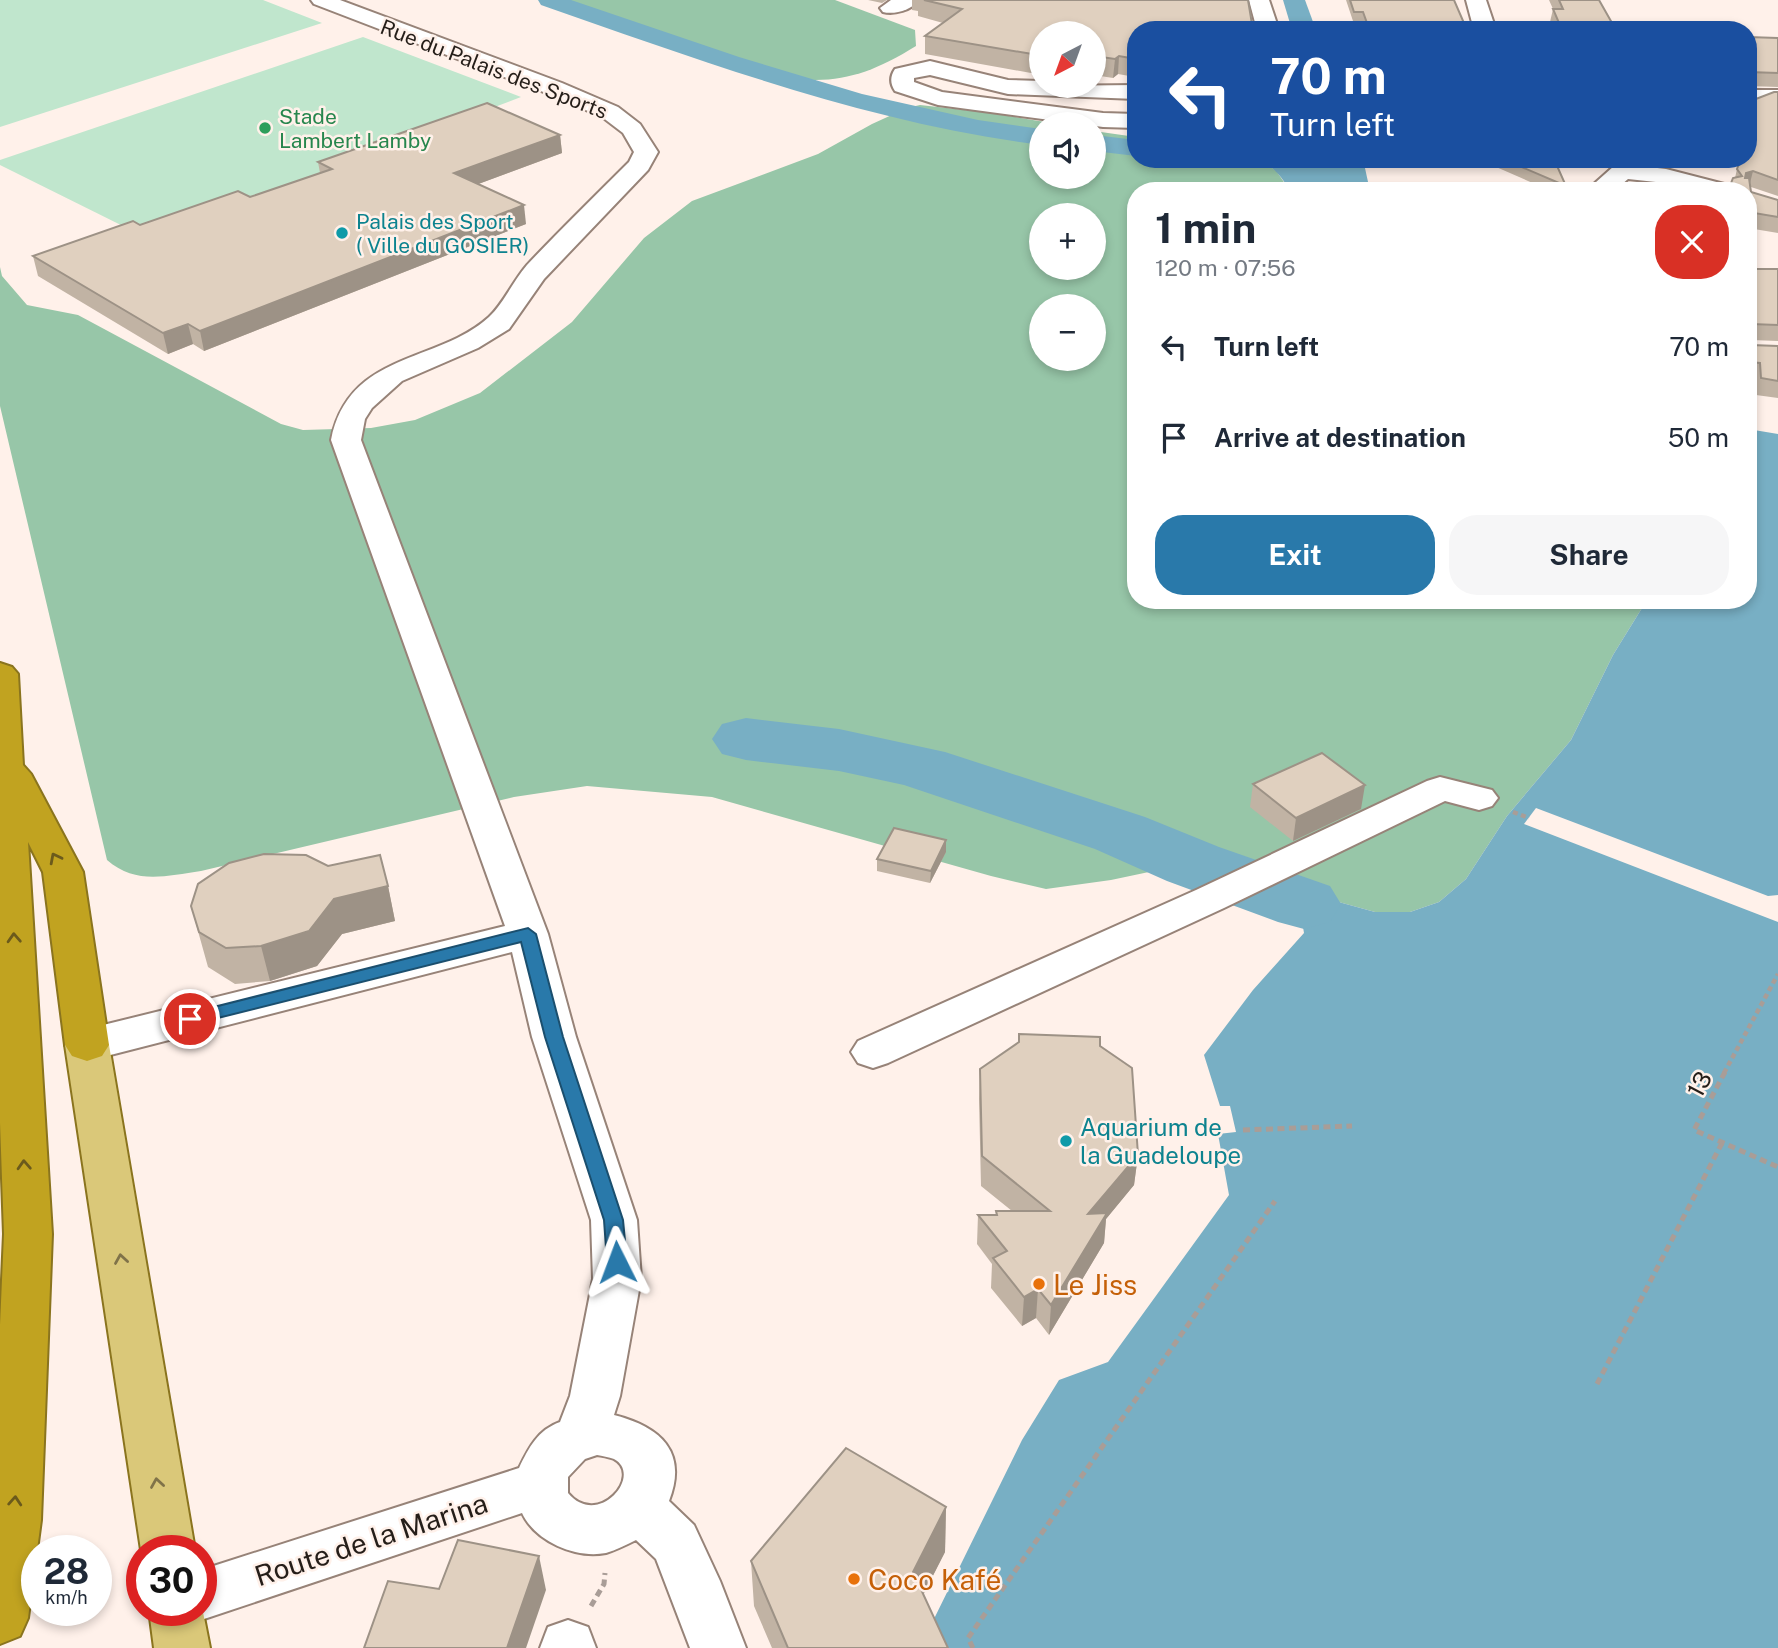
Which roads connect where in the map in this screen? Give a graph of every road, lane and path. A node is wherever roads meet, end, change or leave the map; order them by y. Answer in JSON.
{"nodes":[{"id":1,"x":321,"y":0,"type":"edge"},
{"id":2,"x":1259,"y":0,"type":"edge"},
{"id":3,"x":1476,"y":0,"type":"edge"},
{"id":4,"x":1265,"y":21,"type":"edge"},
{"id":5,"x":1482,"y":21,"type":"edge"},
{"id":6,"x":1127,"y":92,"type":"edge"},
{"id":7,"x":1127,"y":97,"type":"edge"},
{"id":8,"x":1757,"y":97,"type":"edge"},
{"id":9,"x":1778,"y":97,"type":"edge"},
{"id":10,"x":1127,"y":115,"type":"edge"},
{"id":11,"x":1127,"y":121,"type":"edge"},
{"id":12,"x":1620,"y":168,"type":"edge"},
{"id":13,"x":1629,"y":168,"type":"edge"},
{"id":14,"x":1641,"y":182,"type":"edge"},
{"id":15,"x":1689,"y":182,"type":"edge"},
{"id":16,"x":0,"y":674,"type":"edge"},
{"id":17,"x":6,"y":761,"type":"junction"},
{"id":18,"x":1479,"y":799,"type":"dead end"},
{"id":19,"x":528,"y":934,"type":"junction"},
{"id":20,"x":1778,"y":974,"type":"edge"},
{"id":21,"x":87,"y":1045,"type":"junction"},
{"id":22,"x":873,"y":1052,"type":"dead end"},
{"id":23,"x":1352,"y":1126,"type":"dead end"},
{"id":24,"x":1243,"y":1129,"type":"dead end"},
{"id":25,"x":1722,"y":1143,"type":"junction"},
{"id":26,"x":1778,"y":1167,"type":"edge"},
{"id":27,"x":1275,"y":1201,"type":"dead end"},
{"id":28,"x":1597,"y":1384,"type":"dead end"},
{"id":29,"x":581,"y":1436,"type":"junction"},
{"id":30,"x":540,"y":1484,"type":"junction"},
{"id":31,"x":625,"y":1518,"type":"junction"},
{"id":32,"x":166,"y":1535,"type":"edge"},
{"id":33,"x":217,"y":1590,"type":"edge"},
{"id":34,"x":0,"y":1618,"type":"edge"},
{"id":35,"x":179,"y":1626,"type":"edge"},
{"id":36,"x":568,"y":1647,"type":"edge"},
{"id":37,"x":182,"y":1648,"type":"edge"},
{"id":38,"x":718,"y":1648,"type":"edge"},
{"id":39,"x":973,"y":1648,"type":"edge"}],
"edges":[{"from":1,"to":19,"type":"street","name":"Rue du Palais des Sports"},
{"from":2,"to":4,"type":"street"},
{"from":3,"to":5,"type":"street"},
{"from":6,"to":11,"type":"street"},
{"from":7,"to":10,"type":"street"},
{"from":8,"to":9,"type":"street"},
{"from":12,"to":14,"type":"street"},
{"from":13,"to":15,"type":"street"},
{"from":16,"to":17,"type":"highway"},
{"from":21,"to":17,"type":"highway","one_way":true},
{"from":34,"to":17,"type":"highway","one_way":true},
{"from":18,"to":22,"type":"street"},
{"from":19,"to":21,"type":"street"},
{"from":19,"to":29,"type":"street"},
{"from":20,"to":25,"type":"path","name":"13"},
{"from":32,"to":21,"type":"main road","one_way":true},
{"from":23,"to":24,"type":"path"},
{"from":25,"to":26,"type":"path","name":"13"},
{"from":25,"to":28,"type":"path"},
{"from":27,"to":39,"type":"path"},
{"from":29,"to":30,"type":"street"},
{"from":29,"to":31,"type":"street"},
{"from":30,"to":31,"type":"street"},
{"from":30,"to":33,"type":"street","name":"Route de la Marina"},
{"from":31,"to":36,"type":"path"},
{"from":31,"to":38,"type":"street"},
{"from":35,"to":37,"type":"main road"}]}
